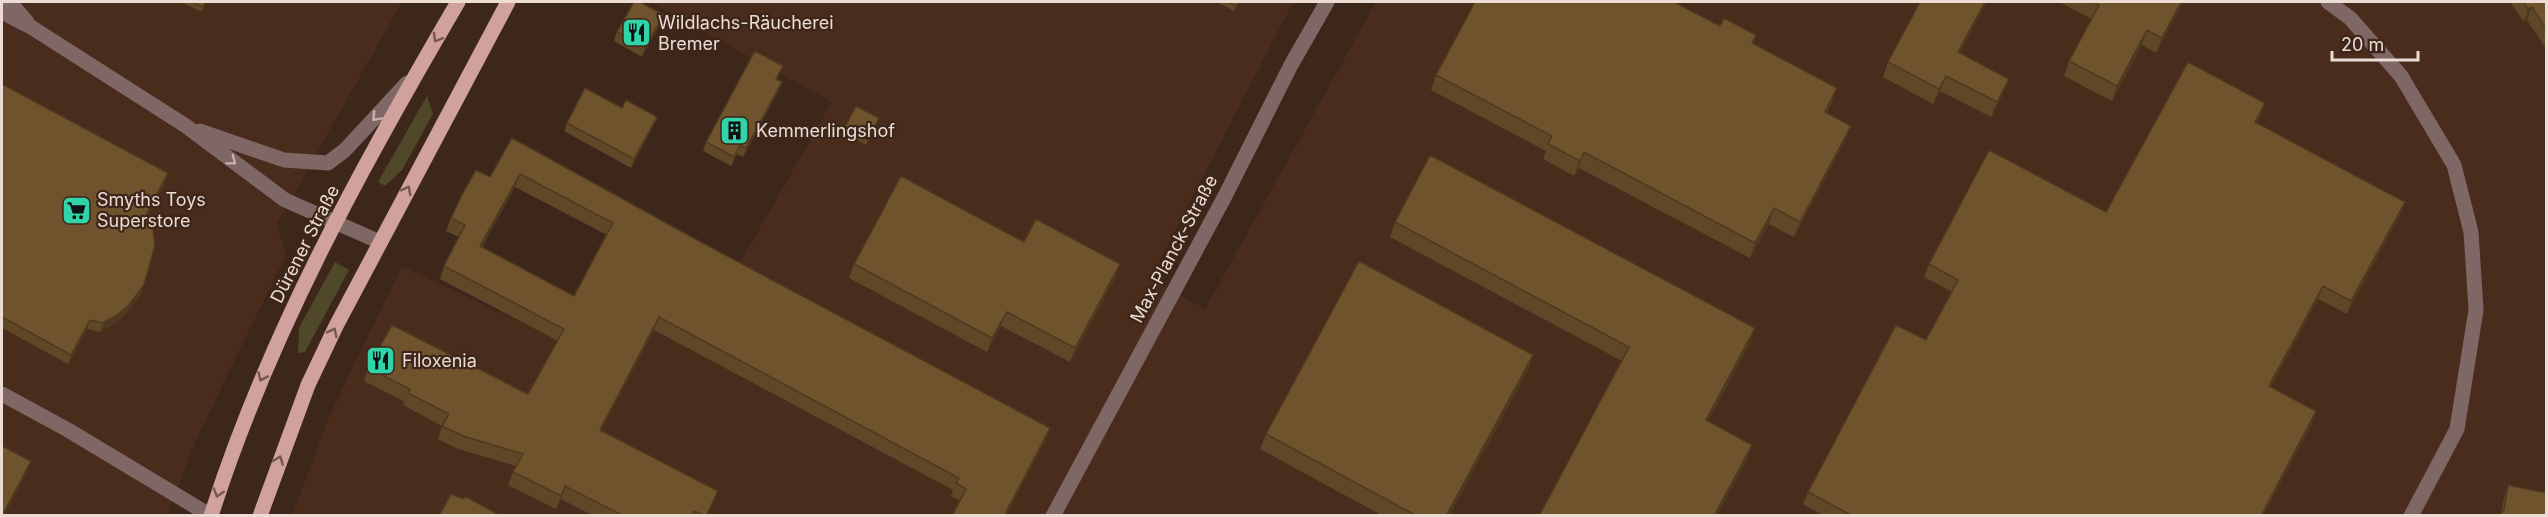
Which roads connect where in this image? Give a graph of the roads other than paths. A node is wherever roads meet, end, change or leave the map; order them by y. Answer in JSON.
{"nodes":[{"id":1,"x":10,"y":2,"type":"edge"},
{"id":2,"x":458,"y":2,"type":"edge"},
{"id":3,"x":508,"y":2,"type":"edge"},
{"id":4,"x":1328,"y":2,"type":"edge"},
{"id":5,"x":2328,"y":2,"type":"edge"},
{"id":6,"x":2,"y":12,"type":"edge"},
{"id":7,"x":31,"y":27,"type":"junction"},
{"id":8,"x":416,"y":75,"type":"junction"},
{"id":9,"x":186,"y":126,"type":"junction"},
{"id":10,"x":336,"y":225,"type":"junction"},
{"id":11,"x":380,"y":242,"type":"junction"},
{"id":12,"x":2,"y":394,"type":"edge"},
{"id":13,"x":211,"y":516,"type":"edge"},
{"id":14,"x":260,"y":516,"type":"edge"},
{"id":15,"x":1053,"y":516,"type":"edge"},
{"id":16,"x":2411,"y":516,"type":"edge"}],
"edges":[{"from":1,"to":7,"type":"street"},
{"from":2,"to":8,"type":"main road","name":"Dürener Straße","one_way":true},
{"from":11,"to":3,"type":"main road","one_way":true},
{"from":4,"to":15,"type":"street","name":"Max-Planck-Straße"},
{"from":5,"to":16,"type":"street"},
{"from":6,"to":7,"type":"street"},
{"from":7,"to":9,"type":"street"},
{"from":8,"to":9,"type":"street","one_way":true},
{"from":8,"to":10,"type":"main road","name":"Dürener Straße"},
{"from":9,"to":10,"type":"street","one_way":true},
{"from":10,"to":11,"type":"street"},
{"from":10,"to":13,"type":"main road","name":"Dürener Straße","one_way":true},
{"from":14,"to":11,"type":"main road","one_way":true},
{"from":12,"to":13,"type":"street"}]}
